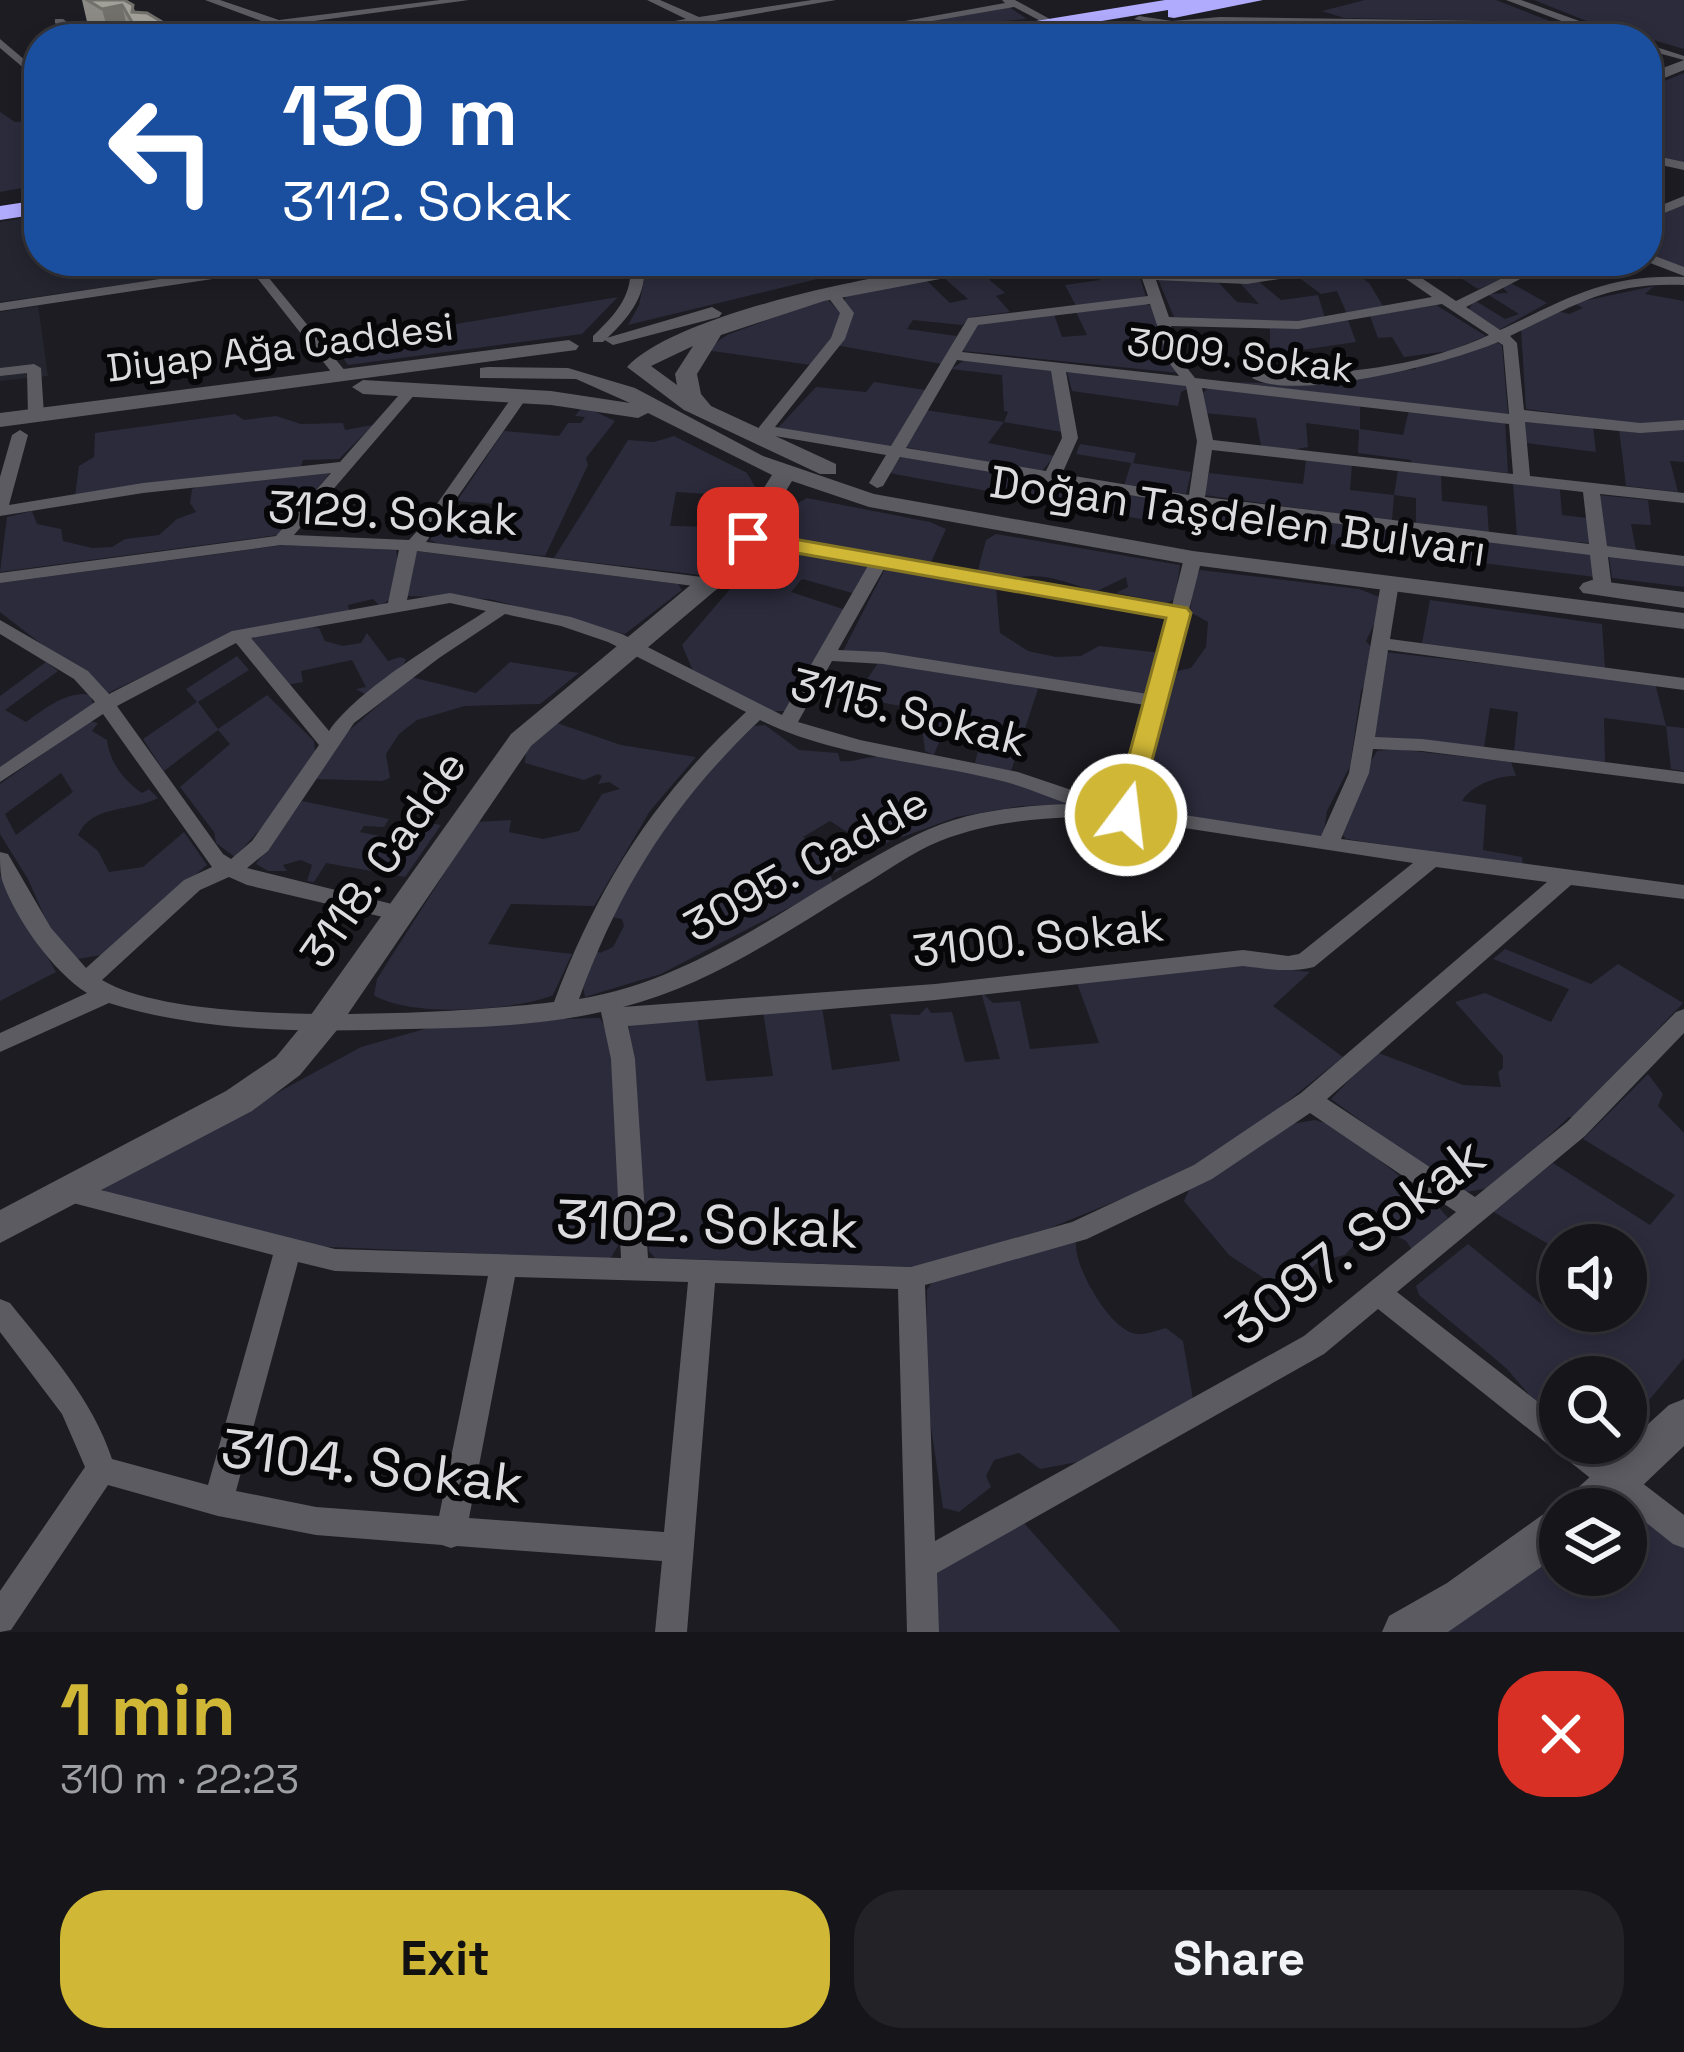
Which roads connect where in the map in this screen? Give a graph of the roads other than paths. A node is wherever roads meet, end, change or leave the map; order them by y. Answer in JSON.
{"nodes":[{"id":1,"x":209,"y":0,"type":"edge"},
{"id":2,"x":428,"y":0,"type":"edge"},
{"id":3,"x":464,"y":0,"type":"edge"},
{"id":4,"x":652,"y":0,"type":"edge"},
{"id":5,"x":831,"y":0,"type":"edge"},
{"id":6,"x":1196,"y":0,"type":"edge"},
{"id":7,"x":1255,"y":0,"type":"edge"},
{"id":8,"x":1511,"y":0,"type":"edge"},
{"id":9,"x":1011,"y":2,"type":"edge"},
{"id":10,"x":694,"y":20,"type":"junction"},
{"id":11,"x":1136,"y":20,"type":"junction"},
{"id":12,"x":59,"y":21,"type":"dead end"},
{"id":13,"x":300,"y":22,"type":"junction"},
{"id":14,"x":284,"y":23,"type":"junction"},
{"id":15,"x":63,"y":24,"type":"edge"},
{"id":16,"x":275,"y":24,"type":"edge"},
{"id":17,"x":670,"y":24,"type":"edge"},
{"id":18,"x":703,"y":24,"type":"edge"},
{"id":19,"x":891,"y":24,"type":"edge"},
{"id":20,"x":1043,"y":24,"type":"edge"},
{"id":21,"x":1085,"y":24,"type":"edge"},
{"id":22,"x":1104,"y":24,"type":"edge"},
{"id":23,"x":1106,"y":24,"type":"edge"},
{"id":24,"x":1172,"y":24,"type":"edge"},
{"id":25,"x":1172,"y":24,"type":"edge"},
{"id":26,"x":1510,"y":24,"type":"edge"},
{"id":27,"x":1580,"y":24,"type":"edge"},
{"id":28,"x":0,"y":42,"type":"edge"},
{"id":29,"x":24,"y":55,"type":"edge"},
{"id":30,"x":16,"y":56,"type":"junction"},
{"id":31,"x":0,"y":58,"type":"edge"},
{"id":32,"x":24,"y":64,"type":"edge"},
{"id":33,"x":183,"y":276,"type":"edge"},
{"id":34,"x":263,"y":276,"type":"edge"},
{"id":35,"x":638,"y":276,"type":"edge"},
{"id":36,"x":858,"y":276,"type":"edge"},
{"id":37,"x":920,"y":276,"type":"edge"},
{"id":38,"x":1148,"y":276,"type":"edge"},
{"id":39,"x":1208,"y":276,"type":"edge"},
{"id":40,"x":1267,"y":276,"type":"edge"},
{"id":41,"x":1408,"y":276,"type":"edge"},
{"id":42,"x":1513,"y":276,"type":"edge"},
{"id":43,"x":1684,"y":281,"type":"edge"},
{"id":44,"x":831,"y":292,"type":"junction"},
{"id":45,"x":1156,"y":299,"type":"junction"},
{"id":46,"x":1447,"y":304,"type":"junction"},
{"id":47,"x":0,"y":307,"type":"edge"},
{"id":48,"x":1163,"y":321,"type":"junction"},
{"id":49,"x":713,"y":331,"type":"junction"},
{"id":50,"x":1500,"y":336,"type":"junction"},
{"id":51,"x":605,"y":339,"type":"junction"},
{"id":52,"x":569,"y":346,"type":"junction"},
{"id":53,"x":954,"y":356,"type":"junction"},
{"id":54,"x":641,"y":364,"type":"junction"},
{"id":55,"x":1058,"y":367,"type":"junction"},
{"id":56,"x":0,"y":373,"type":"edge"},
{"id":57,"x":341,"y":375,"type":"junction"},
{"id":58,"x":577,"y":376,"type":"junction"},
{"id":59,"x":1190,"y":379,"type":"junction"},
{"id":60,"x":363,"y":387,"type":"junction"},
{"id":61,"x":411,"y":390,"type":"junction"},
{"id":62,"x":520,"y":396,"type":"junction"},
{"id":63,"x":705,"y":412,"type":"junction"},
{"id":64,"x":36,"y":415,"type":"junction"},
{"id":65,"x":1518,"y":417,"type":"junction"},
{"id":66,"x":0,"y":420,"type":"edge"},
{"id":67,"x":680,"y":423,"type":"junction"},
{"id":68,"x":1684,"y":425,"type":"edge"},
{"id":69,"x":762,"y":434,"type":"junction"},
{"id":70,"x":10,"y":436,"type":"edge"},
{"id":71,"x":1205,"y":444,"type":"junction"},
{"id":72,"x":896,"y":453,"type":"junction"},
{"id":73,"x":792,"y":465,"type":"junction"},
{"id":74,"x":346,"y":466,"type":"junction"},
{"id":75,"x":1051,"y":479,"type":"junction"},
{"id":76,"x":1522,"y":479,"type":"junction"},
{"id":77,"x":877,"y":483,"type":"junction"},
{"id":78,"x":1591,"y":487,"type":"junction"},
{"id":79,"x":1684,"y":498,"type":"edge"},
{"id":80,"x":1196,"y":501,"type":"junction"},
{"id":81,"x":0,"y":509,"type":"edge"},
{"id":82,"x":748,"y":538,"type":"junction"},
{"id":83,"x":281,"y":541,"type":"junction"},
{"id":84,"x":411,"y":545,"type":"junction"},
{"id":85,"x":1598,"y":550,"type":"junction"},
{"id":86,"x":1193,"y":558,"type":"junction"},
{"id":87,"x":881,"y":559,"type":"junction"},
{"id":88,"x":1684,"y":561,"type":"edge"},
{"id":89,"x":0,"y":578,"type":"edge"},
{"id":90,"x":710,"y":583,"type":"junction"},
{"id":91,"x":1390,"y":583,"type":"junction"},
{"id":92,"x":1603,"y":590,"type":"junction"},
{"id":93,"x":1684,"y":600,"type":"edge"},
{"id":94,"x":397,"y":605,"type":"junction"},
{"id":95,"x":504,"y":607,"type":"junction"},
{"id":96,"x":1179,"y":613,"type":"junction"},
{"id":97,"x":1684,"y":621,"type":"edge"},
{"id":98,"x":0,"y":626,"type":"edge"},
{"id":99,"x":239,"y":635,"type":"junction"},
{"id":100,"x":1380,"y":643,"type":"junction"},
{"id":101,"x":633,"y":646,"type":"junction"},
{"id":102,"x":826,"y":655,"type":"junction"},
{"id":103,"x":1684,"y":684,"type":"edge"},
{"id":104,"x":1156,"y":700,"type":"junction"},
{"id":105,"x":104,"y":705,"type":"junction"},
{"id":106,"x":755,"y":714,"type":"junction"},
{"id":107,"x":786,"y":725,"type":"junction"},
{"id":108,"x":328,"y":742,"type":"junction"},
{"id":109,"x":1364,"y":743,"type":"junction"},
{"id":110,"x":0,"y":776,"type":"edge"},
{"id":111,"x":1684,"y":778,"type":"edge"},
{"id":112,"x":1117,"y":813,"type":"junction"},
{"id":113,"x":1328,"y":845,"type":"junction"},
{"id":114,"x":0,"y":859,"type":"edge"},
{"id":115,"x":1432,"y":859,"type":"junction"},
{"id":116,"x":228,"y":869,"type":"junction"},
{"id":117,"x":1565,"y":878,"type":"junction"},
{"id":118,"x":1684,"y":892,"type":"edge"},
{"id":119,"x":400,"y":913,"type":"junction"},
{"id":120,"x":96,"y":987,"type":"junction"},
{"id":121,"x":563,"y":1010,"type":"junction"},
{"id":122,"x":612,"y":1010,"type":"junction"},
{"id":123,"x":1684,"y":1018,"type":"edge"},
{"id":124,"x":325,"y":1021,"type":"junction"},
{"id":125,"x":0,"y":1043,"type":"edge"},
{"id":126,"x":1310,"y":1100,"type":"junction"},
{"id":127,"x":69,"y":1192,"type":"junction"},
{"id":128,"x":1478,"y":1213,"type":"junction"},
{"id":129,"x":0,"y":1228,"type":"edge"},
{"id":130,"x":288,"y":1250,"type":"junction"},
{"id":131,"x":503,"y":1267,"type":"junction"},
{"id":132,"x":635,"y":1268,"type":"junction"},
{"id":133,"x":704,"y":1269,"type":"junction"},
{"id":134,"x":911,"y":1278,"type":"junction"},
{"id":135,"x":1379,"y":1294,"type":"junction"},
{"id":136,"x":0,"y":1311,"type":"edge"},
{"id":137,"x":1684,"y":1418,"type":"edge"},
{"id":138,"x":1539,"y":1420,"type":"edge"},
{"id":139,"x":101,"y":1469,"type":"junction"},
{"id":140,"x":1610,"y":1488,"type":"edge"},
{"id":141,"x":218,"y":1502,"type":"junction"},
{"id":142,"x":1647,"y":1517,"type":"edge"},
{"id":143,"x":451,"y":1534,"type":"junction"},
{"id":144,"x":1684,"y":1534,"type":"edge"},
{"id":145,"x":1539,"y":1543,"type":"edge"},
{"id":146,"x":677,"y":1548,"type":"junction"},
{"id":147,"x":922,"y":1564,"type":"junction"},
{"id":148,"x":0,"y":1619,"type":"edge"},
{"id":149,"x":671,"y":1632,"type":"edge"},
{"id":150,"x":923,"y":1632,"type":"edge"},
{"id":151,"x":1405,"y":1632,"type":"edge"}],
"edges":[{"from":1,"to":14,"type":"street"},
{"from":2,"to":13,"type":"street"},
{"from":3,"to":13,"type":"street"},
{"from":4,"to":10,"type":"street"},
{"from":5,"to":10,"type":"street"},
{"from":6,"to":21,"type":"highway"},
{"from":7,"to":11,"type":"highway"},
{"from":8,"to":27,"type":"street"},
{"from":9,"to":19,"type":"street"},
{"from":9,"to":20,"type":"street"},
{"from":10,"to":17,"type":"street"},
{"from":10,"to":18,"type":"street"},
{"from":11,"to":22,"type":"highway"},
{"from":11,"to":23,"type":"highway"},
{"from":11,"to":24,"type":"street"},
{"from":12,"to":15,"type":"street"},
{"from":13,"to":14,"type":"street"},
{"from":14,"to":16,"type":"street"},
{"from":25,"to":26,"type":"street"},
{"from":28,"to":30,"type":"street"},
{"from":29,"to":30,"type":"street"},
{"from":30,"to":31,"type":"street"},
{"from":30,"to":32,"type":"street"},
{"from":33,"to":47,"type":"street"},
{"from":34,"to":57,"type":"street"},
{"from":35,"to":51,"type":"street"},
{"from":36,"to":51,"type":"main road","name":"Diyap Ağa Caddesi"},
{"from":37,"to":44,"type":"main road","name":"Diyap Ağa Caddesi"},
{"from":38,"to":45,"type":"street"},
{"from":39,"to":40,"type":"street"},
{"from":41,"to":46,"type":"street"},
{"from":42,"to":46,"type":"street"},
{"from":43,"to":50,"type":"street"},
{"from":44,"to":49,"type":"main road","name":"Diyap Ağa Caddesi"},
{"from":44,"to":69,"type":"street"},
{"from":45,"to":48,"type":"street"},
{"from":45,"to":53,"type":"street"},
{"from":46,"to":48,"type":"street"},
{"from":46,"to":50,"type":"street"},
{"from":48,"to":59,"type":"street"},
{"from":49,"to":54,"type":"main road","name":"Diyap Ağa Caddesi"},
{"from":49,"to":63,"type":"main road"},
{"from":50,"to":59,"type":"street"},
{"from":50,"to":65,"type":"street"},
{"from":51,"to":52,"type":"main road","name":"Diyap Ağa Caddesi"},
{"from":51,"to":54,"type":"main road"},
{"from":52,"to":57,"type":"main road","name":"Diyap Ağa Caddesi"},
{"from":52,"to":58,"type":"main road"},
{"from":53,"to":55,"type":"street","name":"3009. Sokak"},
{"from":53,"to":72,"type":"street"},
{"from":54,"to":58,"type":"main road","name":"Diyap Ağa Caddesi"},
{"from":54,"to":63,"type":"main road"},
{"from":55,"to":59,"type":"street","name":"3009. Sokak"},
{"from":55,"to":75,"type":"street"},
{"from":56,"to":64,"type":"street"},
{"from":57,"to":64,"type":"main road","name":"Diyap Ağa Caddesi"},
{"from":58,"to":60,"type":"main road","name":"Diyap Ağa Caddesi"},
{"from":58,"to":67,"type":"main road","name":"Diyap Ağa Caddesi"},
{"from":59,"to":65,"type":"street","name":"3009. Sokak"},
{"from":59,"to":71,"type":"street"},
{"from":60,"to":61,"type":"main road"},
{"from":60,"to":70,"type":"main road","name":"Diyap Ağa Caddesi"},
{"from":61,"to":62,"type":"main road"},
{"from":61,"to":74,"type":"street"},
{"from":62,"to":67,"type":"main road"},
{"from":62,"to":84,"type":"street"},
{"from":63,"to":69,"type":"main road"},
{"from":64,"to":66,"type":"main road","name":"Diyap Ağa Caddesi"},
{"from":65,"to":68,"type":"street","name":"3009. Sokak"},
{"from":65,"to":76,"type":"street"},
{"from":67,"to":73,"type":"main road","name":"Diyap Ağa Caddesi"},
{"from":69,"to":72,"type":"street"},
{"from":69,"to":73,"type":"main road"},
{"from":70,"to":81,"type":"street"},
{"from":71,"to":76,"type":"street"},
{"from":71,"to":80,"type":"street"},
{"from":72,"to":75,"type":"street"},
{"from":72,"to":77,"type":"street"},
{"from":73,"to":77,"type":"main road","name":"Doğan Taşdelen Bulvarı"},
{"from":73,"to":82,"type":"main road","name":"3118. Cadde"},
{"from":73,"to":86,"type":"main road","name":"Doğan Taşdelen Bulvarı"},
{"from":74,"to":81,"type":"street"},
{"from":74,"to":83,"type":"street"},
{"from":75,"to":80,"type":"street"},
{"from":76,"to":78,"type":"street"},
{"from":77,"to":92,"type":"main road","name":"Doğan Taşdelen Bulvarı"},
{"from":78,"to":79,"type":"street"},
{"from":78,"to":85,"type":"street"},
{"from":80,"to":85,"type":"street"},
{"from":82,"to":87,"type":"street"},
{"from":82,"to":90,"type":"main road","name":"3118. Cadde"},
{"from":83,"to":84,"type":"street","name":"3129. Sokak"},
{"from":83,"to":89,"type":"street","name":"3129. Sokak"},
{"from":84,"to":90,"type":"street","name":"3129. Sokak"},
{"from":84,"to":94,"type":"street"},
{"from":85,"to":88,"type":"street"},
{"from":85,"to":92,"type":"street"},
{"from":86,"to":91,"type":"main road","name":"Doğan Taşdelen Bulvarı"},
{"from":86,"to":96,"type":"street"},
{"from":87,"to":96,"type":"street"},
{"from":87,"to":102,"type":"street"},
{"from":90,"to":101,"type":"main road","name":"3118. Cadde"},
{"from":91,"to":97,"type":"main road","name":"Doğan Taşdelen Bulvarı"},
{"from":91,"to":100,"type":"street"},
{"from":92,"to":93,"type":"main road","name":"Doğan Taşdelen Bulvarı"},
{"from":94,"to":95,"type":"street","name":"3115. Sokak"},
{"from":94,"to":99,"type":"street","name":"3115. Sokak"},
{"from":95,"to":101,"type":"street","name":"3115. Sokak"},
{"from":95,"to":108,"type":"street"},
{"from":96,"to":104,"type":"street"},
{"from":98,"to":105,"type":"street"},
{"from":99,"to":105,"type":"street","name":"3115. Sokak"},
{"from":99,"to":108,"type":"street"},
{"from":100,"to":103,"type":"street"},
{"from":100,"to":109,"type":"street"},
{"from":101,"to":106,"type":"street","name":"3115. Sokak"},
{"from":101,"to":119,"type":"main road","name":"3118. Cadde"},
{"from":102,"to":104,"type":"street"},
{"from":102,"to":107,"type":"street"},
{"from":104,"to":112,"type":"street"},
{"from":105,"to":110,"type":"street","name":"3115. Sokak"},
{"from":105,"to":116,"type":"street"},
{"from":106,"to":107,"type":"street","name":"3115. Sokak"},
{"from":106,"to":121,"type":"street"},
{"from":107,"to":112,"type":"street","name":"3115. Sokak"},
{"from":108,"to":116,"type":"street"},
{"from":109,"to":111,"type":"street"},
{"from":109,"to":113,"type":"street"},
{"from":112,"to":113,"type":"street","name":"3095. Cadde"},
{"from":112,"to":122,"type":"street","name":"3095. Cadde"},
{"from":113,"to":115,"type":"street","name":"3095. Cadde"},
{"from":114,"to":120,"type":"street"},
{"from":115,"to":117,"type":"street","name":"3095. Cadde"},
{"from":115,"to":122,"type":"street","name":"3100. Sokak"},
{"from":116,"to":119,"type":"street"},
{"from":116,"to":120,"type":"street"},
{"from":117,"to":118,"type":"street","name":"3095. Cadde"},
{"from":117,"to":126,"type":"street","name":"3102. Sokak"},
{"from":119,"to":124,"type":"main road","name":"3118. Cadde"},
{"from":120,"to":124,"type":"street","name":"3095. Cadde"},
{"from":120,"to":125,"type":"street"},
{"from":121,"to":122,"type":"street","name":"3095. Cadde"},
{"from":121,"to":124,"type":"street","name":"3095. Cadde"},
{"from":122,"to":132,"type":"street"},
{"from":123,"to":128,"type":"street","name":"3097. Sokak"},
{"from":124,"to":127,"type":"main road","name":"3118. Cadde"},
{"from":126,"to":128,"type":"street"},
{"from":126,"to":134,"type":"street","name":"3102. Sokak"},
{"from":127,"to":129,"type":"main road","name":"3118. Cadde"},
{"from":127,"to":130,"type":"street","name":"3102. Sokak"},
{"from":128,"to":135,"type":"street","name":"3097. Sokak"},
{"from":130,"to":131,"type":"street","name":"3102. Sokak"},
{"from":130,"to":141,"type":"street"},
{"from":131,"to":132,"type":"street","name":"3102. Sokak"},
{"from":131,"to":143,"type":"street"},
{"from":132,"to":133,"type":"street","name":"3102. Sokak"},
{"from":133,"to":134,"type":"street","name":"3102. Sokak"},
{"from":133,"to":146,"type":"street"},
{"from":134,"to":147,"type":"street"},
{"from":135,"to":138,"type":"street"},
{"from":135,"to":147,"type":"street","name":"3097. Sokak"},
{"from":136,"to":139,"type":"street"},
{"from":137,"to":140,"type":"main road"},
{"from":139,"to":141,"type":"street","name":"3104. Sokak"},
{"from":139,"to":148,"type":"street"},
{"from":141,"to":143,"type":"street","name":"3104. Sokak"},
{"from":142,"to":144,"type":"street"},
{"from":143,"to":146,"type":"street","name":"3104. Sokak"},
{"from":145,"to":151,"type":"main road"},
{"from":146,"to":149,"type":"street"},
{"from":147,"to":150,"type":"street"}]}
